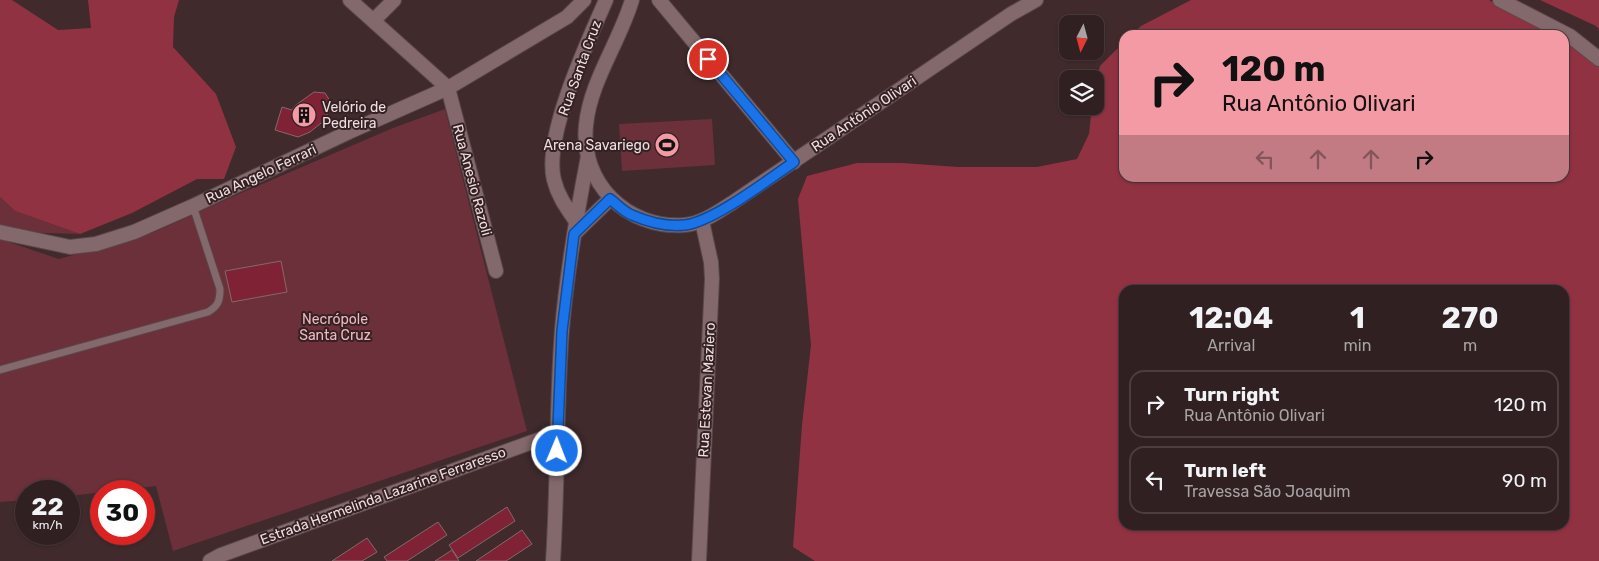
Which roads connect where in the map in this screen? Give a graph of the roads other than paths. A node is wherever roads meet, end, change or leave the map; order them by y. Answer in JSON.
{"nodes":[{"id":1,"x":350,"y":0,"type":"edge"},
{"id":2,"x":394,"y":0,"type":"edge"},
{"id":3,"x":584,"y":0,"type":"edge"},
{"id":4,"x":606,"y":0,"type":"edge"},
{"id":5,"x":632,"y":0,"type":"edge"},
{"id":6,"x":659,"y":0,"type":"edge"},
{"id":7,"x":1036,"y":0,"type":"edge"},
{"id":8,"x":1500,"y":0,"type":"edge"},
{"id":9,"x":374,"y":20,"type":"junction"},
{"id":10,"x":1558,"y":30,"type":"edge"},
{"id":11,"x":1569,"y":35,"type":"edge"},
{"id":12,"x":1599,"y":59,"type":"edge"},
{"id":13,"x":448,"y":88,"type":"junction"},
{"id":14,"x":588,"y":156,"type":"junction"},
{"id":15,"x":794,"y":162,"type":"junction"},
{"id":16,"x":610,"y":199,"type":"junction"},
{"id":17,"x":193,"y":206,"type":"junction"},
{"id":18,"x":702,"y":221,"type":"junction"},
{"id":19,"x":575,"y":227,"type":"junction"},
{"id":20,"x":0,"y":232,"type":"edge"},
{"id":21,"x":496,"y":271,"type":"dead end"},
{"id":22,"x":0,"y":370,"type":"edge"},
{"id":23,"x":557,"y":433,"type":"junction"},
{"id":24,"x":210,"y":561,"type":"edge"},
{"id":25,"x":553,"y":561,"type":"edge"},
{"id":26,"x":699,"y":561,"type":"edge"}],
"edges":[{"from":1,"to":9,"type":"street"},
{"from":2,"to":9,"type":"street"},
{"from":3,"to":13,"type":"street","name":"Rua Angelo Ferrari"},
{"from":4,"to":19,"type":"street","name":"Rua Santa Cruz"},
{"from":5,"to":14,"type":"street","name":"Rua Antônio Olivari"},
{"from":6,"to":15,"type":"street"},
{"from":7,"to":15,"type":"street","name":"Rua Antônio Olivari"},
{"from":8,"to":10,"type":"street"},
{"from":9,"to":13,"type":"street"},
{"from":11,"to":12,"type":"street"},
{"from":13,"to":17,"type":"street","name":"Rua Angelo Ferrari"},
{"from":13,"to":21,"type":"street","name":"Rua Anesio Razoli"},
{"from":14,"to":16,"type":"street","name":"Rua Antônio Olivari"},
{"from":14,"to":19,"type":"street"},
{"from":15,"to":18,"type":"street","name":"Rua Antônio Olivari"},
{"from":16,"to":18,"type":"street","name":"Rua Antônio Olivari"},
{"from":16,"to":19,"type":"street"},
{"from":17,"to":20,"type":"street","name":"Rua Angelo Ferrari"},
{"from":17,"to":22,"type":"lane"},
{"from":18,"to":26,"type":"street","name":"Rua Estevan Maziero"},
{"from":19,"to":23,"type":"street"},
{"from":23,"to":24,"type":"street","name":"Estrada Hermelinda Lazarine Ferraresso"},
{"from":23,"to":25,"type":"street"}]}
